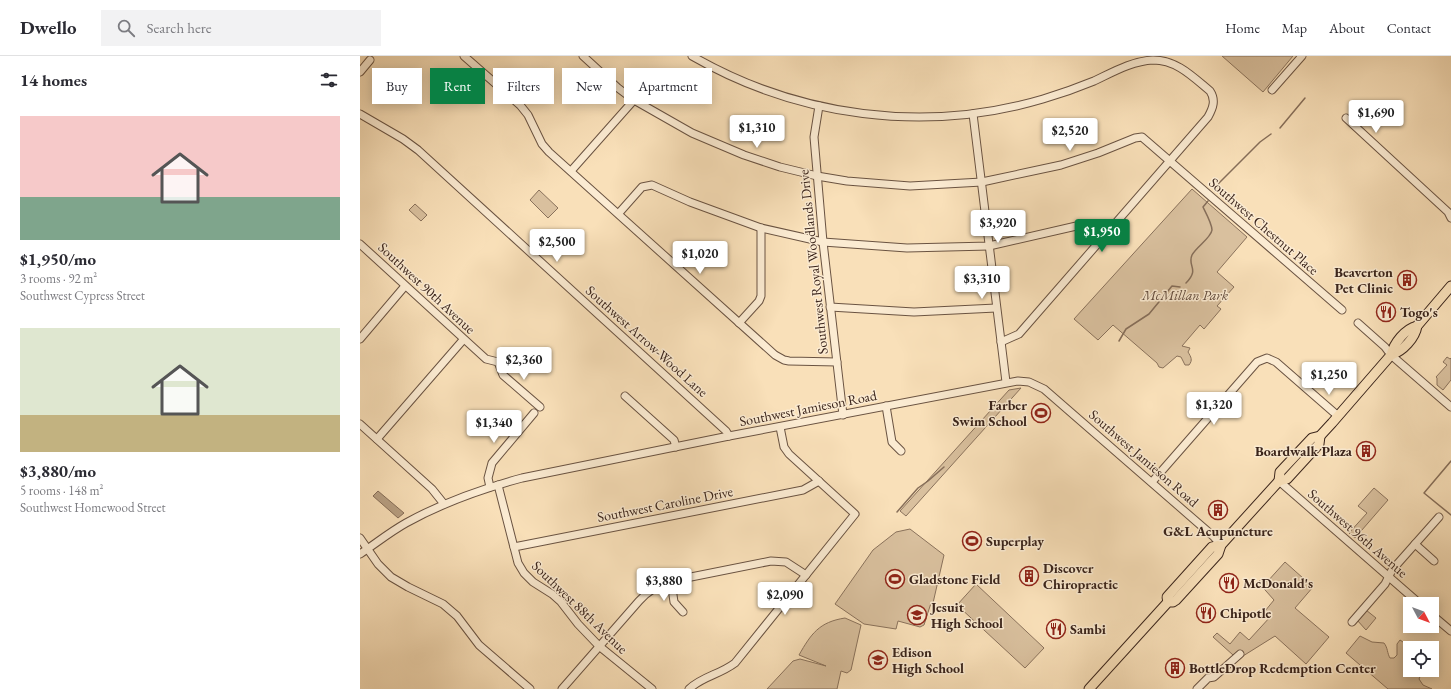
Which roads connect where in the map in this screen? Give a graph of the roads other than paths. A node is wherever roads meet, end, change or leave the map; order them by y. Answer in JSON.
{"nodes":[{"id":1,"x":464,"y":56,"type":"edge"},
{"id":2,"x":583,"y":56,"type":"edge"},
{"id":3,"x":692,"y":56,"type":"edge"},
{"id":4,"x":1302,"y":56,"type":"edge"},
{"id":5,"x":370,"y":60,"type":"dead end"},
{"id":6,"x":360,"y":72,"type":"edge"},
{"id":7,"x":1272,"y":90,"type":"dead end"},
{"id":8,"x":624,"y":92,"type":"edge"},
{"id":9,"x":630,"y":104,"type":"edge"},
{"id":10,"x":641,"y":104,"type":"edge"},
{"id":11,"x":819,"y":106,"type":"junction"},
{"id":12,"x":360,"y":114,"type":"edge"},
{"id":13,"x":973,"y":114,"type":"junction"},
{"id":14,"x":1346,"y":118,"type":"dead end"},
{"id":15,"x":1170,"y":160,"type":"junction"},
{"id":16,"x":571,"y":171,"type":"junction"},
{"id":17,"x":817,"y":176,"type":"junction"},
{"id":18,"x":982,"y":182,"type":"junction"},
{"id":19,"x":618,"y":213,"type":"junction"},
{"id":20,"x":1451,"y":218,"type":"edge"},
{"id":21,"x":761,"y":228,"type":"junction"},
{"id":22,"x":1105,"y":236,"type":"junction"},
{"id":23,"x":823,"y":242,"type":"junction"},
{"id":24,"x":360,"y":244,"type":"edge"},
{"id":25,"x":989,"y":246,"type":"junction"},
{"id":26,"x":405,"y":286,"type":"junction"},
{"id":27,"x":1451,"y":286,"type":"edge"},
{"id":28,"x":830,"y":307,"type":"junction"},
{"id":29,"x":996,"y":308,"type":"junction"},
{"id":30,"x":1342,"y":310,"type":"dead end"},
{"id":31,"x":739,"y":323,"type":"junction"},
{"id":32,"x":1358,"y":323,"type":"dead end"},
{"id":33,"x":360,"y":339,"type":"edge"},
{"id":34,"x":464,"y":340,"type":"junction"},
{"id":35,"x":1001,"y":342,"type":"junction"},
{"id":36,"x":1391,"y":355,"type":"junction"},
{"id":37,"x":837,"y":362,"type":"junction"},
{"id":38,"x":1006,"y":382,"type":"junction"},
{"id":39,"x":625,"y":396,"type":"dead end"},
{"id":40,"x":886,"y":406,"type":"junction"},
{"id":41,"x":540,"y":407,"type":"dead end"},
{"id":42,"x":1451,"y":408,"type":"edge"},
{"id":43,"x":534,"y":413,"type":"dead end"},
{"id":44,"x":843,"y":415,"type":"junction"},
{"id":45,"x":1338,"y":416,"type":"junction"},
{"id":46,"x":360,"y":424,"type":"edge"},
{"id":47,"x":780,"y":427,"type":"junction"},
{"id":48,"x":729,"y":436,"type":"junction"},
{"id":49,"x":377,"y":439,"type":"junction"},
{"id":50,"x":676,"y":447,"type":"junction"},
{"id":51,"x":901,"y":451,"type":"dead end"},
{"id":52,"x":819,"y":481,"type":"junction"},
{"id":53,"x":1279,"y":481,"type":"junction"},
{"id":54,"x":1152,"y":482,"type":"junction"},
{"id":55,"x":498,"y":484,"type":"junction"},
{"id":56,"x":490,"y":487,"type":"junction"},
{"id":57,"x":444,"y":504,"type":"junction"},
{"id":58,"x":1439,"y":517,"type":"dead end"},
{"id":59,"x":360,"y":538,"type":"edge"},
{"id":60,"x":1415,"y":544,"type":"junction"},
{"id":61,"x":1221,"y":545,"type":"junction"},
{"id":62,"x":514,"y":547,"type":"junction"},
{"id":63,"x":367,"y":550,"type":"junction"},
{"id":64,"x":360,"y":554,"type":"edge"},
{"id":65,"x":1434,"y":561,"type":"dead end"},
{"id":66,"x":806,"y":575,"type":"junction"},
{"id":67,"x":1388,"y":576,"type":"junction"},
{"id":68,"x":670,"y":581,"type":"junction"},
{"id":69,"x":1412,"y":597,"type":"edge"},
{"id":70,"x":683,"y":612,"type":"dead end"},
{"id":71,"x":1439,"y":621,"type":"edge"},
{"id":72,"x":1352,"y":622,"type":"dead end"},
{"id":73,"x":1451,"y":631,"type":"edge"},
{"id":74,"x":599,"y":646,"type":"junction"},
{"id":75,"x":1240,"y":654,"type":"dead end"},
{"id":76,"x":530,"y":689,"type":"edge"},
{"id":77,"x":562,"y":689,"type":"edge"},
{"id":78,"x":652,"y":689,"type":"edge"},
{"id":79,"x":689,"y":689,"type":"edge"},
{"id":80,"x":1088,"y":689,"type":"edge"},
{"id":81,"x":1196,"y":689,"type":"edge"}],
"edges":[{"from":1,"to":16,"type":"street"},
{"from":2,"to":8,"type":"street","name":"Southwest Chestnut Place"},
{"from":3,"to":11,"type":"street"},
{"from":4,"to":7,"type":"street"},
{"from":5,"to":6,"type":"street"},
{"from":9,"to":16,"type":"street"},
{"from":10,"to":17,"type":"street","name":"Southwest Chestnut Place"},
{"from":11,"to":13,"type":"street"},
{"from":11,"to":17,"type":"street","name":"Southwest Royal Woodlands Drive"},
{"from":12,"to":48,"type":"street","name":"Southwest Arrow-Wood Lane"},
{"from":13,"to":15,"type":"street"},
{"from":13,"to":18,"type":"street"},
{"from":14,"to":20,"type":"street"},
{"from":15,"to":18,"type":"street","name":"Southwest Chestnut Place"},
{"from":15,"to":22,"type":"street"},
{"from":15,"to":30,"type":"street","name":"Southwest Chestnut Place"},
{"from":16,"to":19,"type":"street"},
{"from":17,"to":18,"type":"street","name":"Southwest Chestnut Place"},
{"from":17,"to":23,"type":"street","name":"Southwest Royal Woodlands Drive"},
{"from":18,"to":25,"type":"street"},
{"from":19,"to":21,"type":"street"},
{"from":19,"to":31,"type":"street"},
{"from":21,"to":23,"type":"street"},
{"from":21,"to":31,"type":"street"},
{"from":22,"to":25,"type":"street"},
{"from":22,"to":35,"type":"street"},
{"from":23,"to":25,"type":"street"},
{"from":23,"to":28,"type":"street","name":"Southwest Royal Woodlands Drive"},
{"from":24,"to":26,"type":"street","name":"Southwest 90th Avenue"},
{"from":25,"to":29,"type":"street"},
{"from":26,"to":33,"type":"street"},
{"from":26,"to":34,"type":"street","name":"Southwest 90th Avenue"},
{"from":27,"to":36,"type":"main road"},
{"from":28,"to":29,"type":"street"},
{"from":28,"to":37,"type":"street","name":"Southwest Royal Woodlands Drive"},
{"from":29,"to":35,"type":"street"},
{"from":31,"to":37,"type":"street"},
{"from":32,"to":36,"type":"street"},
{"from":34,"to":41,"type":"street","name":"Southwest 90th Avenue"},
{"from":34,"to":49,"type":"street"},
{"from":35,"to":38,"type":"street"},
{"from":36,"to":42,"type":"street"},
{"from":36,"to":45,"type":"main road"},
{"from":37,"to":44,"type":"street","name":"Southwest Royal Woodlands Drive"},
{"from":38,"to":40,"type":"street","name":"Southwest Jamieson Road"},
{"from":38,"to":54,"type":"street","name":"Southwest Jamieson Road"},
{"from":39,"to":50,"type":"street"},
{"from":40,"to":44,"type":"street","name":"Southwest Jamieson Road"},
{"from":40,"to":51,"type":"street"},
{"from":43,"to":56,"type":"street"},
{"from":44,"to":47,"type":"street","name":"Southwest Jamieson Road"},
{"from":45,"to":53,"type":"main road"},
{"from":45,"to":54,"type":"street"},
{"from":46,"to":49,"type":"street"},
{"from":47,"to":48,"type":"street","name":"Southwest Jamieson Road"},
{"from":47,"to":52,"type":"street"},
{"from":48,"to":50,"type":"street","name":"Southwest Jamieson Road"},
{"from":49,"to":57,"type":"street"},
{"from":50,"to":55,"type":"street","name":"Southwest Jamieson Road"},
{"from":52,"to":62,"type":"street","name":"Southwest Caroline Drive"},
{"from":52,"to":66,"type":"street"},
{"from":53,"to":61,"type":"main road"},
{"from":53,"to":67,"type":"street","name":"Southwest 96th Avenue"},
{"from":54,"to":61,"type":"street","name":"Southwest Jamieson Road"},
{"from":55,"to":56,"type":"street","name":"Southwest Jamieson Road"},
{"from":55,"to":62,"type":"street","name":"Southwest 88th Avenue"},
{"from":56,"to":57,"type":"street","name":"Southwest Jamieson Road"},
{"from":57,"to":63,"type":"street","name":"Southwest Jamieson Road"},
{"from":58,"to":60,"type":"street"},
{"from":59,"to":63,"type":"street"},
{"from":60,"to":65,"type":"street"},
{"from":60,"to":67,"type":"street"},
{"from":61,"to":80,"type":"main road"},
{"from":62,"to":74,"type":"street","name":"Southwest 88th Avenue"},
{"from":63,"to":64,"type":"street","name":"Southwest Jamieson Road"},
{"from":63,"to":76,"type":"street"},
{"from":66,"to":68,"type":"street"},
{"from":66,"to":79,"type":"street"},
{"from":67,"to":69,"type":"street","name":"Southwest 96th Avenue"},
{"from":67,"to":72,"type":"street"},
{"from":68,"to":70,"type":"street"},
{"from":68,"to":74,"type":"street"},
{"from":71,"to":73,"type":"street"},
{"from":74,"to":77,"type":"street"},
{"from":74,"to":78,"type":"street","name":"Southwest 88th Avenue"},
{"from":75,"to":81,"type":"street"}]}
